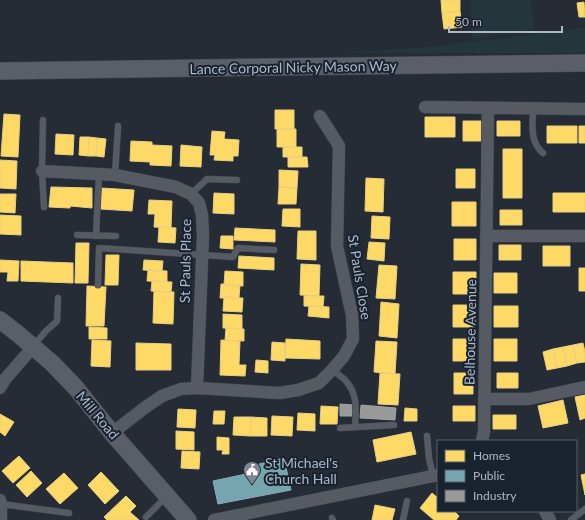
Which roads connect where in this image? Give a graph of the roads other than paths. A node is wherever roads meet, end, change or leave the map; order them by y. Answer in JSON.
{"nodes":[{"id":1,"x":585,"y":63,"type":"edge"},
{"id":2,"x":0,"y":71,"type":"edge"},
{"id":3,"x":425,"y":107,"type":"dead end"},
{"id":4,"x":488,"y":108,"type":"junction"},
{"id":5,"x":534,"y":108,"type":"junction"},
{"id":6,"x":585,"y":109,"type":"edge"},
{"id":7,"x":320,"y":116,"type":"dead end"},
{"id":8,"x":44,"y":120,"type":"dead end"},
{"id":9,"x":118,"y":126,"type":"dead end"},
{"id":10,"x":543,"y":153,"type":"dead end"},
{"id":11,"x":42,"y":171,"type":"junction"},
{"id":12,"x":99,"y":174,"type":"junction"},
{"id":13,"x":115,"y":175,"type":"junction"},
{"id":14,"x":237,"y":180,"type":"dead end"},
{"id":15,"x":191,"y":194,"type":"junction"},
{"id":16,"x":44,"y":207,"type":"dead end"},
{"id":17,"x":77,"y":235,"type":"dead end"},
{"id":18,"x":96,"y":236,"type":"junction"},
{"id":19,"x":116,"y":236,"type":"dead end"},
{"id":20,"x":486,"y":236,"type":"junction"},
{"id":21,"x":585,"y":236,"type":"edge"},
{"id":22,"x":274,"y":250,"type":"dead end"},
{"id":23,"x":202,"y":255,"type":"junction"},
{"id":24,"x":98,"y":285,"type":"dead end"},
{"id":25,"x":58,"y":298,"type":"dead end"},
{"id":26,"x":0,"y":320,"type":"edge"},
{"id":27,"x":33,"y":347,"type":"junction"},
{"id":28,"x":332,"y":370,"type":"junction"},
{"id":29,"x":585,"y":387,"type":"edge"},
{"id":30,"x":0,"y":388,"type":"edge"},
{"id":31,"x":196,"y":388,"type":"junction"},
{"id":32,"x":484,"y":399,"type":"junction"},
{"id":33,"x":394,"y":425,"type":"dead end"},
{"id":34,"x":356,"y":427,"type":"junction"},
{"id":35,"x":340,"y":428,"type":"dead end"},
{"id":36,"x":112,"y":433,"type":"junction"},
{"id":37,"x":427,"y":436,"type":"dead end"},
{"id":38,"x":482,"y":440,"type":"edge"},
{"id":39,"x":436,"y":475,"type":"edge"},
{"id":40,"x":167,"y":496,"type":"junction"},
{"id":41,"x":407,"y":501,"type":"dead end"},
{"id":42,"x":1,"y":502,"type":"edge"},
{"id":43,"x":585,"y":509,"type":"edge"},
{"id":44,"x":69,"y":513,"type":"dead end"},
{"id":45,"x":146,"y":517,"type":"dead end"},
{"id":46,"x":1,"y":520,"type":"edge"},
{"id":47,"x":188,"y":520,"type":"edge"},
{"id":48,"x":214,"y":520,"type":"edge"},
{"id":49,"x":403,"y":520,"type":"edge"},
{"id":50,"x":571,"y":520,"type":"edge"}],
"edges":[{"from":1,"to":2,"type":"main road","name":"Lance Corporal Nicky Mason Way"},
{"from":3,"to":4,"type":"street"},
{"from":4,"to":5,"type":"street"},
{"from":4,"to":20,"type":"street","name":"Belhouse Avenue"},
{"from":5,"to":6,"type":"street"},
{"from":5,"to":10,"type":"lane"},
{"from":7,"to":28,"type":"street","name":"St Pauls Close"},
{"from":8,"to":11,"type":"lane"},
{"from":9,"to":13,"type":"lane"},
{"from":11,"to":12,"type":"street"},
{"from":11,"to":16,"type":"lane"},
{"from":12,"to":13,"type":"street"},
{"from":12,"to":18,"type":"lane"},
{"from":13,"to":15,"type":"street"},
{"from":14,"to":15,"type":"lane"},
{"from":15,"to":23,"type":"street","name":"St Pauls Place"},
{"from":17,"to":18,"type":"lane"},
{"from":18,"to":19,"type":"lane"},
{"from":20,"to":21,"type":"street"},
{"from":20,"to":32,"type":"street","name":"Belhouse Avenue"},
{"from":22,"to":23,"type":"lane"},
{"from":23,"to":24,"type":"lane"},
{"from":23,"to":31,"type":"street","name":"St Pauls Place"},
{"from":25,"to":27,"type":"lane"},
{"from":26,"to":27,"type":"main road","name":"Mill Road"},
{"from":27,"to":30,"type":"street"},
{"from":27,"to":36,"type":"main road","name":"Mill Road"},
{"from":28,"to":31,"type":"street","name":"St Pauls Close"},
{"from":28,"to":34,"type":"lane"},
{"from":29,"to":32,"type":"street","name":"Belhouse Avenue"},
{"from":31,"to":36,"type":"street","name":"St Pauls Close"},
{"from":32,"to":38,"type":"street"},
{"from":33,"to":34,"type":"lane"},
{"from":34,"to":35,"type":"lane"},
{"from":36,"to":40,"type":"main road","name":"Mill Road"},
{"from":37,"to":39,"type":"lane"},
{"from":39,"to":48,"type":"street"},
{"from":40,"to":45,"type":"lane"},
{"from":40,"to":47,"type":"main road","name":"Mill Road"},
{"from":41,"to":49,"type":"lane"},
{"from":42,"to":44,"type":"lane"},
{"from":42,"to":46,"type":"street"},
{"from":43,"to":50,"type":"lane"}]}
